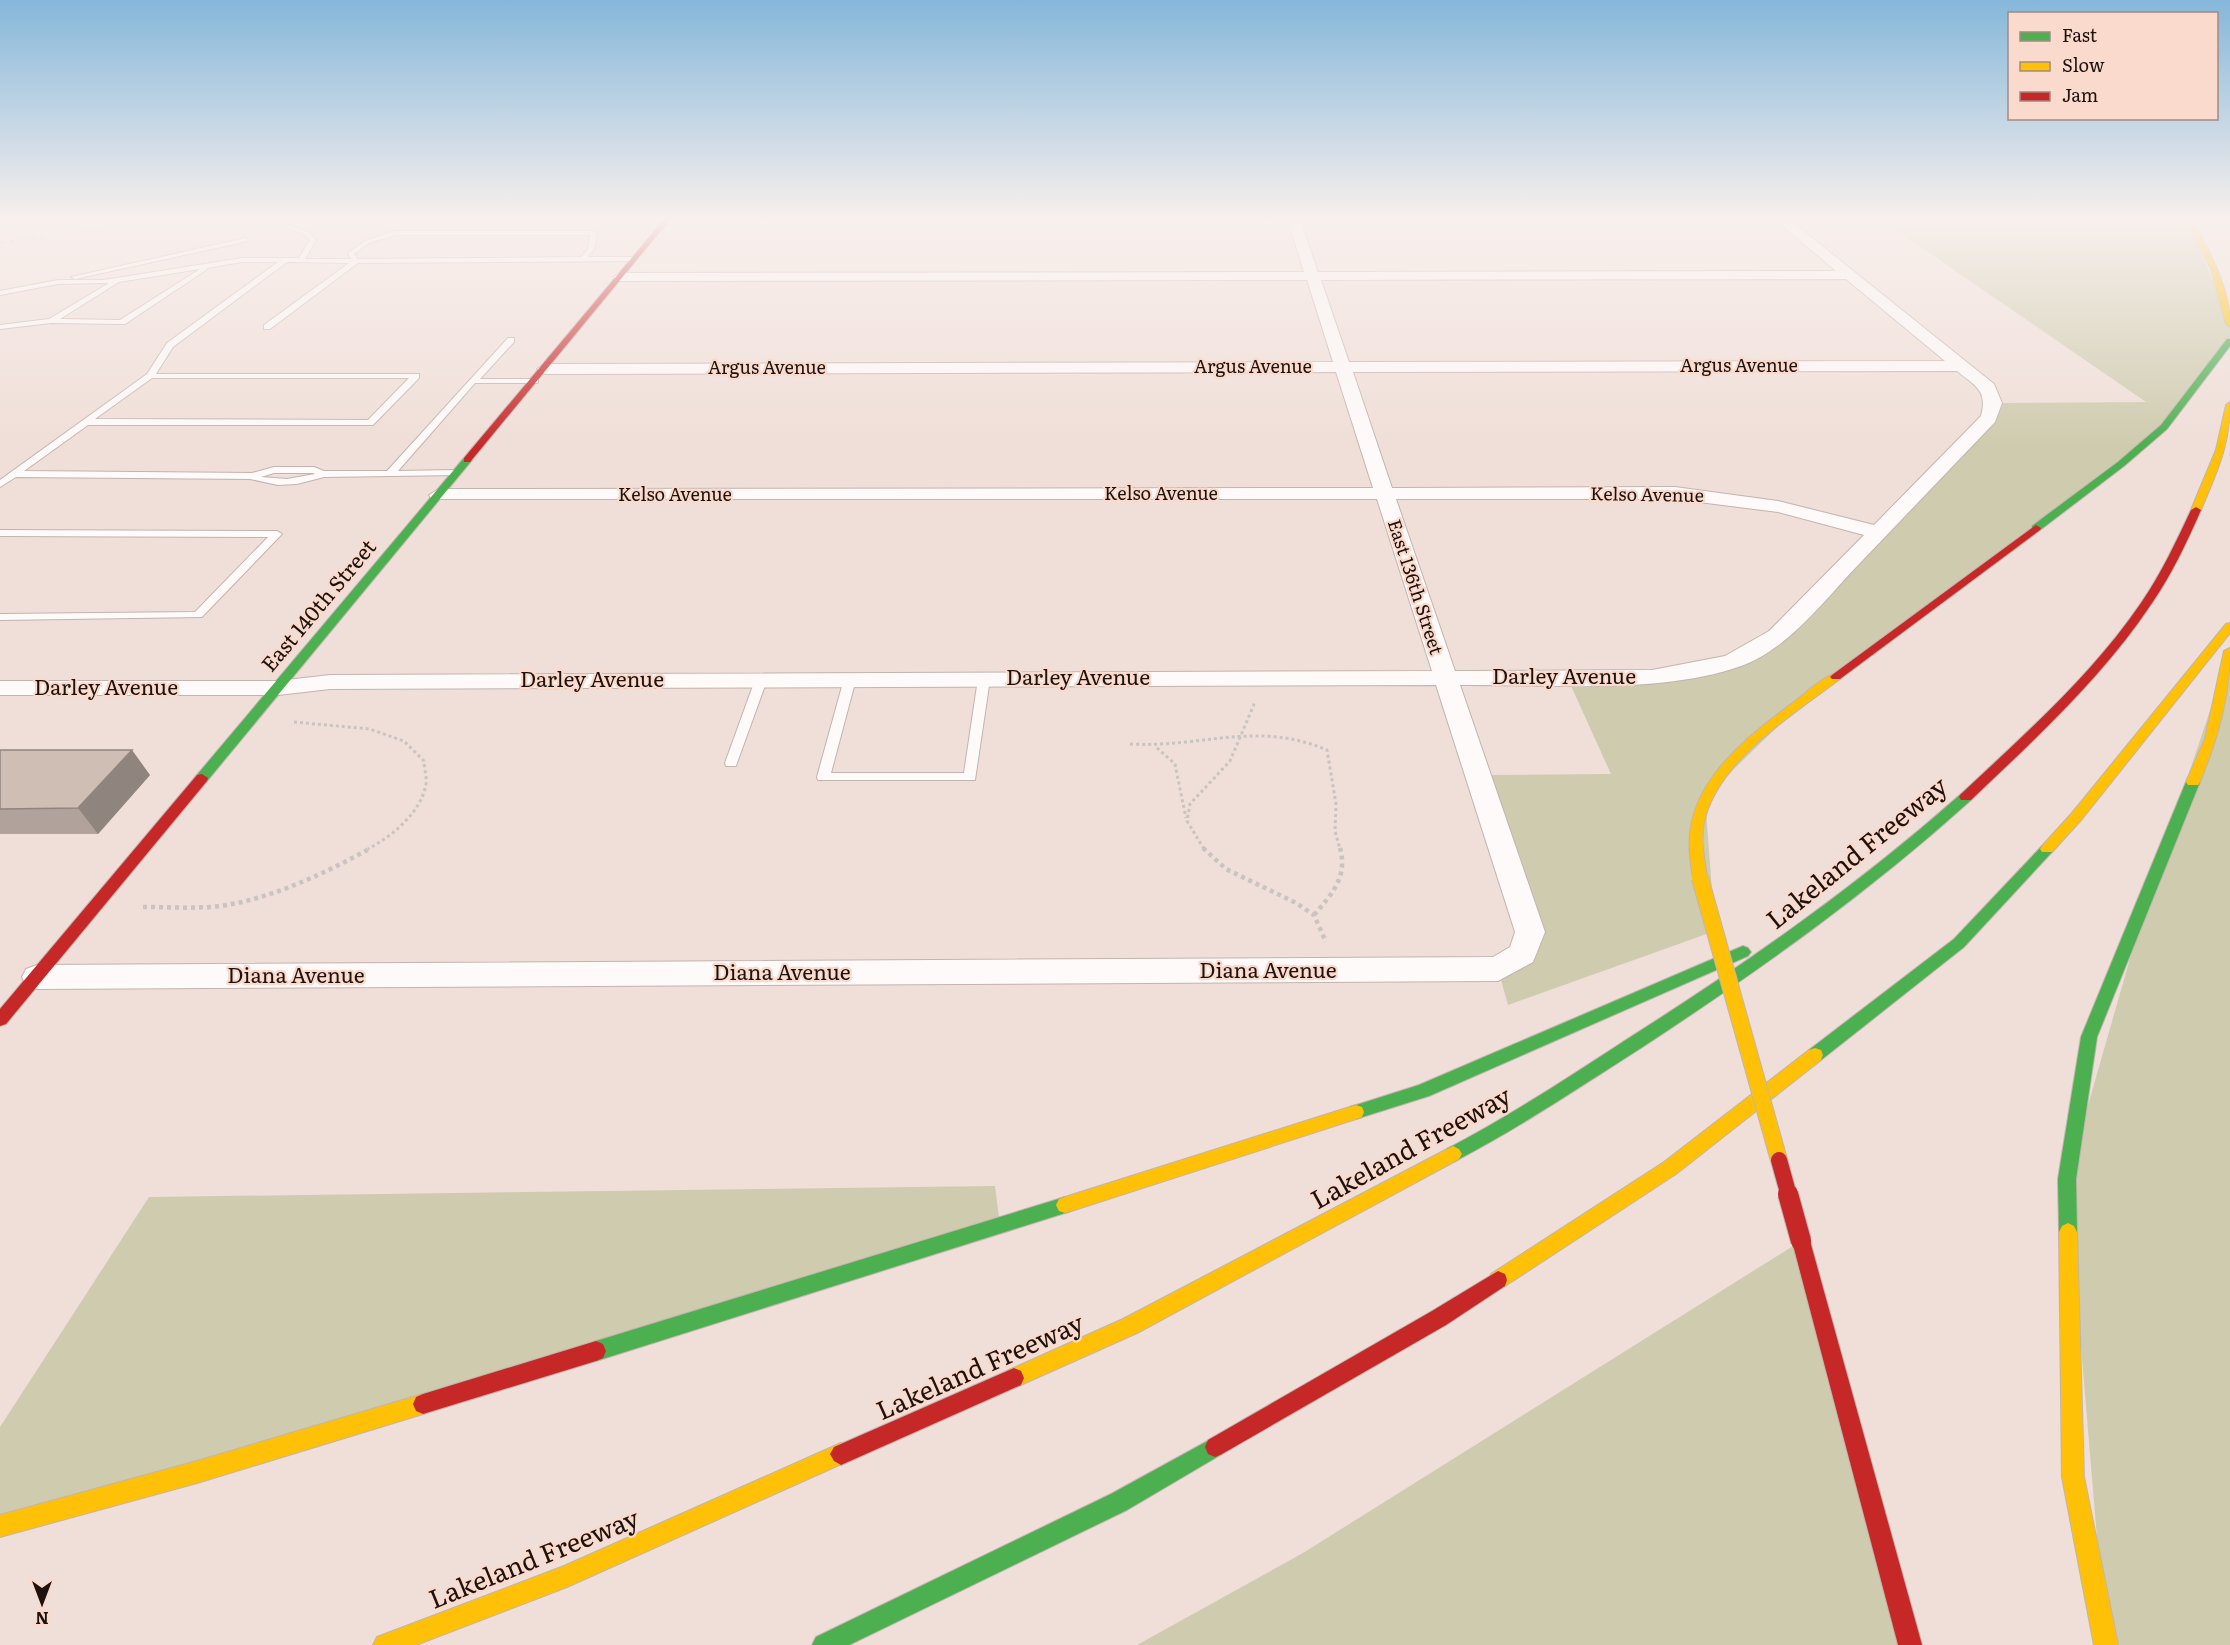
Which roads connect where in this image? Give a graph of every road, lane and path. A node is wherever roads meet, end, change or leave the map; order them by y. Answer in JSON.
{"nodes":[{"id":1,"x":97,"y":294,"type":"edge"},
{"id":2,"x":166,"y":294,"type":"edge"},
{"id":3,"x":240,"y":294,"type":"edge"},
{"id":4,"x":312,"y":294,"type":"edge"},
{"id":5,"x":606,"y":294,"type":"edge"},
{"id":6,"x":1317,"y":294,"type":"edge"},
{"id":7,"x":1873,"y":294,"type":"edge"},
{"id":8,"x":2224,"y":294,"type":"edge"},
{"id":9,"x":51,"y":321,"type":"junction"},
{"id":10,"x":2230,"y":324,"type":"edge"},
{"id":11,"x":0,"y":327,"type":"edge"},
{"id":12,"x":267,"y":327,"type":"dead end"},
{"id":13,"x":511,"y":340,"type":"dead end"},
{"id":14,"x":2230,"y":341,"type":"edge"},
{"id":15,"x":1341,"y":366,"type":"junction"},
{"id":16,"x":1960,"y":366,"type":"junction"},
{"id":17,"x":540,"y":375,"type":"junction"},
{"id":18,"x":150,"y":376,"type":"junction"},
{"id":19,"x":473,"y":381,"type":"junction"},
{"id":20,"x":2230,"y":405,"type":"edge"},
{"id":21,"x":86,"y":422,"type":"junction"},
{"id":22,"x":456,"y":473,"type":"junction"},
{"id":23,"x":15,"y":474,"type":"junction"},
{"id":24,"x":390,"y":474,"type":"junction"},
{"id":25,"x":0,"y":484,"type":"edge"},
{"id":26,"x":1384,"y":494,"type":"junction"},
{"id":27,"x":439,"y":495,"type":"junction"},
{"id":28,"x":0,"y":533,"type":"edge"},
{"id":29,"x":1879,"y":533,"type":"junction"},
{"id":30,"x":0,"y":616,"type":"edge"},
{"id":31,"x":2230,"y":626,"type":"edge"},
{"id":32,"x":2230,"y":651,"type":"edge"},
{"id":33,"x":1445,"y":677,"type":"junction"},
{"id":34,"x":850,"y":679,"type":"junction"},
{"id":35,"x":984,"y":679,"type":"junction"},
{"id":36,"x":760,"y":680,"type":"junction"},
{"id":37,"x":0,"y":688,"type":"edge"},
{"id":38,"x":278,"y":688,"type":"junction"},
{"id":39,"x":1258,"y":696,"type":"dead end"},
{"id":40,"x":294,"y":722,"type":"dead end"},
{"id":41,"x":1241,"y":734,"type":"junction"},
{"id":42,"x":1130,"y":744,"type":"dead end"},
{"id":43,"x":1156,"y":748,"type":"junction"},
{"id":44,"x":731,"y":763,"type":"dead end"},
{"id":45,"x":1187,"y":821,"type":"junction"},
{"id":46,"x":143,"y":907,"type":"dead end"},
{"id":47,"x":1314,"y":915,"type":"junction"},
{"id":48,"x":1824,"y":917,"type":"junction"},
{"id":49,"x":1327,"y":945,"type":"dead end"},
{"id":50,"x":1522,"y":954,"type":"joint"},
{"id":51,"x":37,"y":977,"type":"junction"},
{"id":52,"x":0,"y":1020,"type":"edge"},
{"id":53,"x":0,"y":1526,"type":"edge"},
{"id":54,"x":385,"y":1645,"type":"edge"},
{"id":55,"x":824,"y":1645,"type":"edge"},
{"id":56,"x":1910,"y":1645,"type":"edge"},
{"id":57,"x":2106,"y":1645,"type":"edge"}],
"edges":[{"from":1,"to":9,"type":"lane"},
{"from":2,"to":9,"type":"lane"},
{"from":3,"to":18,"type":"lane"},
{"from":4,"to":12,"type":"lane"},
{"from":5,"to":17,"type":"main road","name":"East 140th Street"},
{"from":6,"to":15,"type":"street","name":"East 136th Street"},
{"from":7,"to":16,"type":"street","name":"Darley Avenue"},
{"from":8,"to":10,"type":"main road"},
{"from":9,"to":11,"type":"lane"},
{"from":13,"to":19,"type":"lane"},
{"from":14,"to":56,"type":"main road","bridge":true},
{"from":15,"to":16,"type":"street","name":"Argus Avenue"},
{"from":15,"to":17,"type":"street","name":"Argus Avenue"},
{"from":15,"to":26,"type":"street","name":"East 136th Street"},
{"from":16,"to":29,"type":"street","name":"Darley Avenue"},
{"from":17,"to":19,"type":"lane"},
{"from":17,"to":22,"type":"main road","name":"East 140th Street"},
{"from":18,"to":21,"type":"lane"},
{"from":18,"to":21,"type":"lane"},
{"from":19,"to":24,"type":"lane"},
{"from":20,"to":48,"type":"main road","name":"Lakeland Freeway"},
{"from":21,"to":23,"type":"lane"},
{"from":22,"to":24,"type":"lane"},
{"from":22,"to":27,"type":"main road","name":"East 140th Street"},
{"from":23,"to":24,"type":"lane"},
{"from":23,"to":25,"type":"lane"},
{"from":26,"to":27,"type":"street","name":"Kelso Avenue"},
{"from":26,"to":29,"type":"street","name":"Kelso Avenue"},
{"from":26,"to":33,"type":"street","name":"East 136th Street"},
{"from":27,"to":38,"type":"main road","name":"East 140th Street"},
{"from":28,"to":30,"type":"lane"},
{"from":29,"to":33,"type":"street","name":"Darley Avenue"},
{"from":31,"to":55,"type":"main road"},
{"from":32,"to":57,"type":"main road"},
{"from":33,"to":35,"type":"street","name":"Darley Avenue"},
{"from":33,"to":50,"type":"street","name":"East 136th Street"},
{"from":34,"to":35,"type":"street","name":"Darley Avenue"},
{"from":34,"to":35,"type":"lane"},
{"from":34,"to":36,"type":"street","name":"Darley Avenue"},
{"from":36,"to":38,"type":"street","name":"Darley Avenue"},
{"from":36,"to":44,"type":"lane"},
{"from":37,"to":38,"type":"street","name":"Darley Avenue"},
{"from":38,"to":51,"type":"main road","name":"East 140th Street"},
{"from":39,"to":41,"type":"path"},
{"from":40,"to":46,"type":"path"},
{"from":41,"to":43,"type":"path"},
{"from":41,"to":45,"type":"path"},
{"from":41,"to":47,"type":"path"},
{"from":42,"to":43,"type":"path"},
{"from":43,"to":45,"type":"path"},
{"from":45,"to":47,"type":"path"},
{"from":47,"to":49,"type":"path"},
{"from":48,"to":53,"type":"main road"},
{"from":48,"to":54,"type":"main road","name":"Lakeland Freeway"},
{"from":50,"to":51,"type":"street","name":"Diana Avenue"},
{"from":51,"to":52,"type":"main road","name":"East 140th Street"}]}
